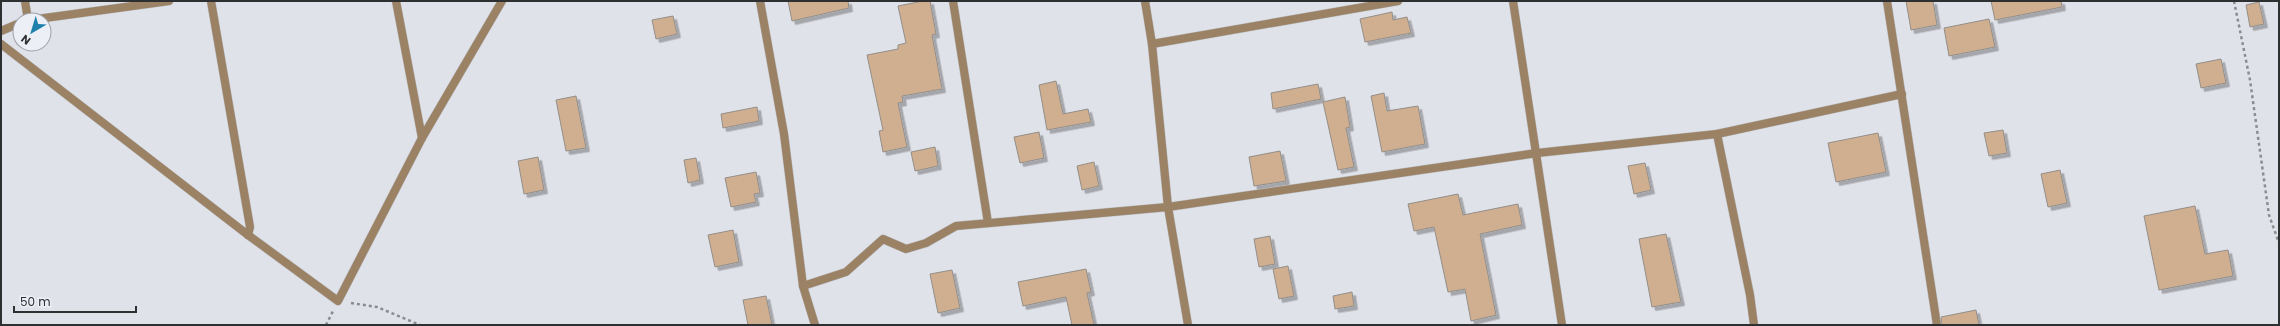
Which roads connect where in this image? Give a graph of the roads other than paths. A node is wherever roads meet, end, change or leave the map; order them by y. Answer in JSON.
{"nodes":[{"id":1,"x":25,"y":1,"type":"edge"},
{"id":2,"x":169,"y":1,"type":"edge"},
{"id":3,"x":211,"y":1,"type":"edge"},
{"id":4,"x":396,"y":1,"type":"edge"},
{"id":5,"x":502,"y":1,"type":"edge"},
{"id":6,"x":760,"y":1,"type":"edge"},
{"id":7,"x":953,"y":1,"type":"edge"},
{"id":8,"x":1145,"y":1,"type":"edge"},
{"id":9,"x":1398,"y":1,"type":"edge"},
{"id":10,"x":1513,"y":1,"type":"edge"},
{"id":11,"x":1887,"y":1,"type":"edge"},
{"id":12,"x":27,"y":12,"type":"edge"},
{"id":13,"x":52,"y":17,"type":"edge"},
{"id":14,"x":12,"y":26,"type":"edge"},
{"id":15,"x":1,"y":31,"type":"edge"},
{"id":16,"x":1,"y":44,"type":"edge"},
{"id":17,"x":1152,"y":44,"type":"junction"},
{"id":18,"x":1902,"y":94,"type":"junction"},
{"id":19,"x":1717,"y":134,"type":"junction"},
{"id":20,"x":422,"y":138,"type":"junction"},
{"id":21,"x":1537,"y":153,"type":"junction"},
{"id":22,"x":1168,"y":207,"type":"junction"},
{"id":23,"x":988,"y":223,"type":"junction"},
{"id":24,"x":248,"y":235,"type":"junction"},
{"id":25,"x":804,"y":286,"type":"junction"},
{"id":26,"x":815,"y":325,"type":"edge"},
{"id":27,"x":1188,"y":325,"type":"edge"},
{"id":28,"x":1562,"y":325,"type":"edge"},
{"id":29,"x":1754,"y":325,"type":"edge"},
{"id":30,"x":1937,"y":325,"type":"edge"}],
"edges":[{"from":1,"to":12,"type":"street"},
{"from":2,"to":13,"type":"street"},
{"from":3,"to":24,"type":"street"},
{"from":4,"to":20,"type":"street"},
{"from":5,"to":20,"type":"street"},
{"from":6,"to":25,"type":"street"},
{"from":7,"to":23,"type":"street"},
{"from":8,"to":17,"type":"street"},
{"from":9,"to":17,"type":"street"},
{"from":10,"to":21,"type":"street"},
{"from":11,"to":18,"type":"street"},
{"from":14,"to":15,"type":"street"},
{"from":16,"to":24,"type":"street"},
{"from":17,"to":22,"type":"street"},
{"from":18,"to":19,"type":"street"},
{"from":18,"to":30,"type":"street"},
{"from":19,"to":21,"type":"street"},
{"from":19,"to":29,"type":"street"},
{"from":20,"to":24,"type":"street"},
{"from":21,"to":22,"type":"street"},
{"from":21,"to":28,"type":"street"},
{"from":22,"to":23,"type":"street"},
{"from":22,"to":27,"type":"street"},
{"from":23,"to":25,"type":"street"},
{"from":25,"to":26,"type":"street"}]}
